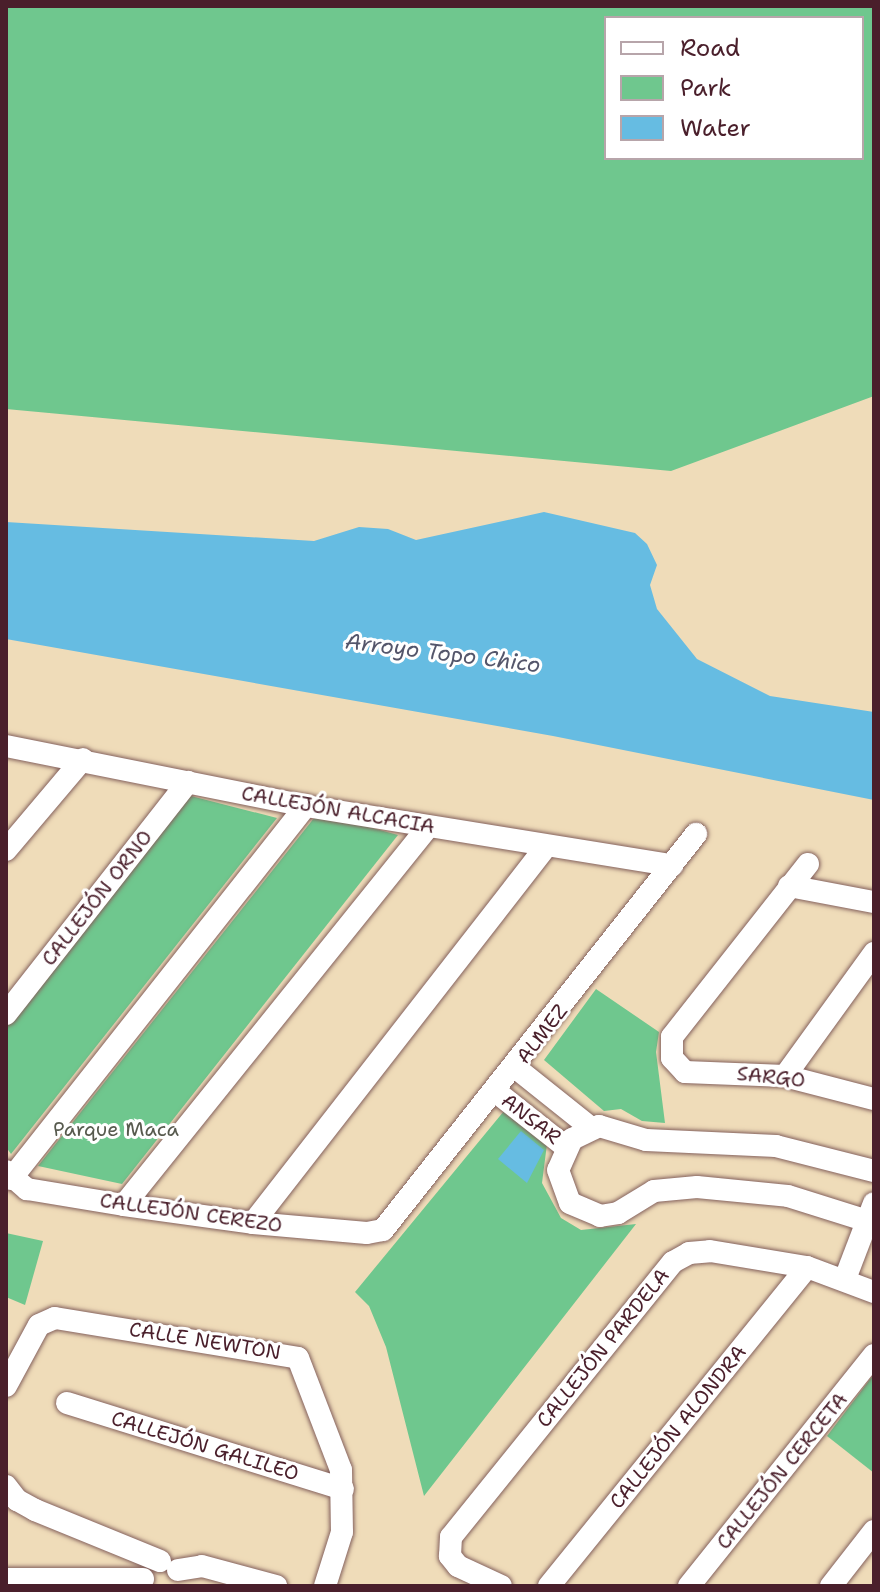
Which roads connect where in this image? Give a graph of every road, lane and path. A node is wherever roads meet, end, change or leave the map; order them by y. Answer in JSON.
{"nodes":[{"id":1,"x":6,"y":746,"type":"edge"},
{"id":2,"x":83,"y":759,"type":"junction"},
{"id":3,"x":188,"y":782,"type":"junction"},
{"id":4,"x":306,"y":806,"type":"junction"},
{"id":5,"x":428,"y":827,"type":"junction"},
{"id":6,"x":696,"y":834,"type":"dead end"},
{"id":7,"x":547,"y":846,"type":"junction"},
{"id":8,"x":6,"y":850,"type":"edge"},
{"id":9,"x":808,"y":864,"type":"dead end"},
{"id":10,"x":672,"y":865,"type":"junction"},
{"id":11,"x":789,"y":886,"type":"junction"},
{"id":12,"x":874,"y":902,"type":"edge"},
{"id":13,"x":874,"y":953,"type":"edge"},
{"id":14,"x":6,"y":1014,"type":"edge"},
{"id":15,"x":516,"y":1068,"type":"junction"},
{"id":16,"x":785,"y":1076,"type":"junction"},
{"id":17,"x":495,"y":1091,"type":"junction"},
{"id":18,"x":874,"y":1099,"type":"edge"},
{"id":19,"x":590,"y":1127,"type":"junction"},
{"id":20,"x":566,"y":1147,"type":"junction"},
{"id":21,"x":874,"y":1171,"type":"edge"},
{"id":22,"x":9,"y":1175,"type":"edge"},
{"id":23,"x":124,"y":1205,"type":"junction"},
{"id":24,"x":872,"y":1215,"type":"edge"},
{"id":25,"x":253,"y":1223,"type":"junction"},
{"id":26,"x":383,"y":1230,"type":"joint"},
{"id":27,"x":807,"y":1267,"type":"junction"},
{"id":28,"x":845,"y":1279,"type":"junction"},
{"id":29,"x":874,"y":1292,"type":"edge"},
{"id":30,"x":874,"y":1355,"type":"edge"},
{"id":31,"x":6,"y":1386,"type":"edge"},
{"id":32,"x":67,"y":1403,"type":"dead end"},
{"id":33,"x":6,"y":1486,"type":"edge"},
{"id":34,"x":343,"y":1489,"type":"junction"},
{"id":35,"x":874,"y":1531,"type":"edge"},
{"id":36,"x":172,"y":1572,"type":"edge"},
{"id":37,"x":6,"y":1579,"type":"edge"},
{"id":38,"x":144,"y":1582,"type":"edge"},
{"id":39,"x":276,"y":1586,"type":"edge"},
{"id":40,"x":325,"y":1586,"type":"edge"},
{"id":41,"x":501,"y":1586,"type":"edge"},
{"id":42,"x":549,"y":1586,"type":"edge"},
{"id":43,"x":689,"y":1586,"type":"edge"},
{"id":44,"x":831,"y":1586,"type":"edge"}],
"edges":[{"from":1,"to":2,"type":"street","name":"CALLEJÓN ALCACIA"},
{"from":2,"to":3,"type":"street","name":"CALLEJÓN ALCACIA"},
{"from":2,"to":8,"type":"street"},
{"from":3,"to":4,"type":"street","name":"CALLEJÓN ALCACIA"},
{"from":3,"to":14,"type":"street","name":"CALLEJÓN ORNO"},
{"from":4,"to":5,"type":"street","name":"CALLEJÓN ALCACIA"},
{"from":4,"to":22,"type":"street"},
{"from":5,"to":7,"type":"street","name":"CALLEJÓN ALCACIA"},
{"from":5,"to":23,"type":"street"},
{"from":6,"to":10,"type":"street","name":"ALMEZ"},
{"from":7,"to":10,"type":"street","name":"CALLEJÓN ALCACIA"},
{"from":7,"to":25,"type":"street"},
{"from":9,"to":11,"type":"street"},
{"from":10,"to":15,"type":"street","name":"ALMEZ"},
{"from":11,"to":12,"type":"street"},
{"from":11,"to":16,"type":"street","name":"SARGO"},
{"from":13,"to":16,"type":"street"},
{"from":15,"to":17,"type":"street","name":"ALMEZ"},
{"from":15,"to":19,"type":"street","name":"ANSAR"},
{"from":16,"to":18,"type":"street","name":"SARGO"},
{"from":17,"to":20,"type":"street","name":"ANSAR"},
{"from":17,"to":26,"type":"street","name":"ALMEZ"},
{"from":19,"to":20,"type":"street"},
{"from":19,"to":21,"type":"street"},
{"from":20,"to":24,"type":"street"},
{"from":22,"to":23,"type":"street","name":"CALLEJÓN CEREZO"},
{"from":23,"to":25,"type":"street","name":"CALLEJÓN CEREZO"},
{"from":24,"to":28,"type":"street"},
{"from":25,"to":26,"type":"street","name":"CALLEJÓN CEREZO"},
{"from":27,"to":28,"type":"street","name":"CALLEJÓN PARDELA"},
{"from":27,"to":41,"type":"street","name":"CALLEJÓN PARDELA"},
{"from":27,"to":42,"type":"street","name":"CALLEJÓN ALONDRA"},
{"from":28,"to":29,"type":"street","name":"CALLEJÓN PARDELA"},
{"from":30,"to":43,"type":"street","name":"CALLEJÓN CERCETA"},
{"from":31,"to":34,"type":"street","name":"CALLE NEWTON"},
{"from":32,"to":34,"type":"street","name":"CALLEJÓN GALILEO"},
{"from":33,"to":36,"type":"street"},
{"from":34,"to":40,"type":"street","name":"CALLE NEWTON"},
{"from":35,"to":44,"type":"street"},
{"from":36,"to":38,"type":"street"},
{"from":36,"to":39,"type":"street"},
{"from":37,"to":38,"type":"street"}]}
